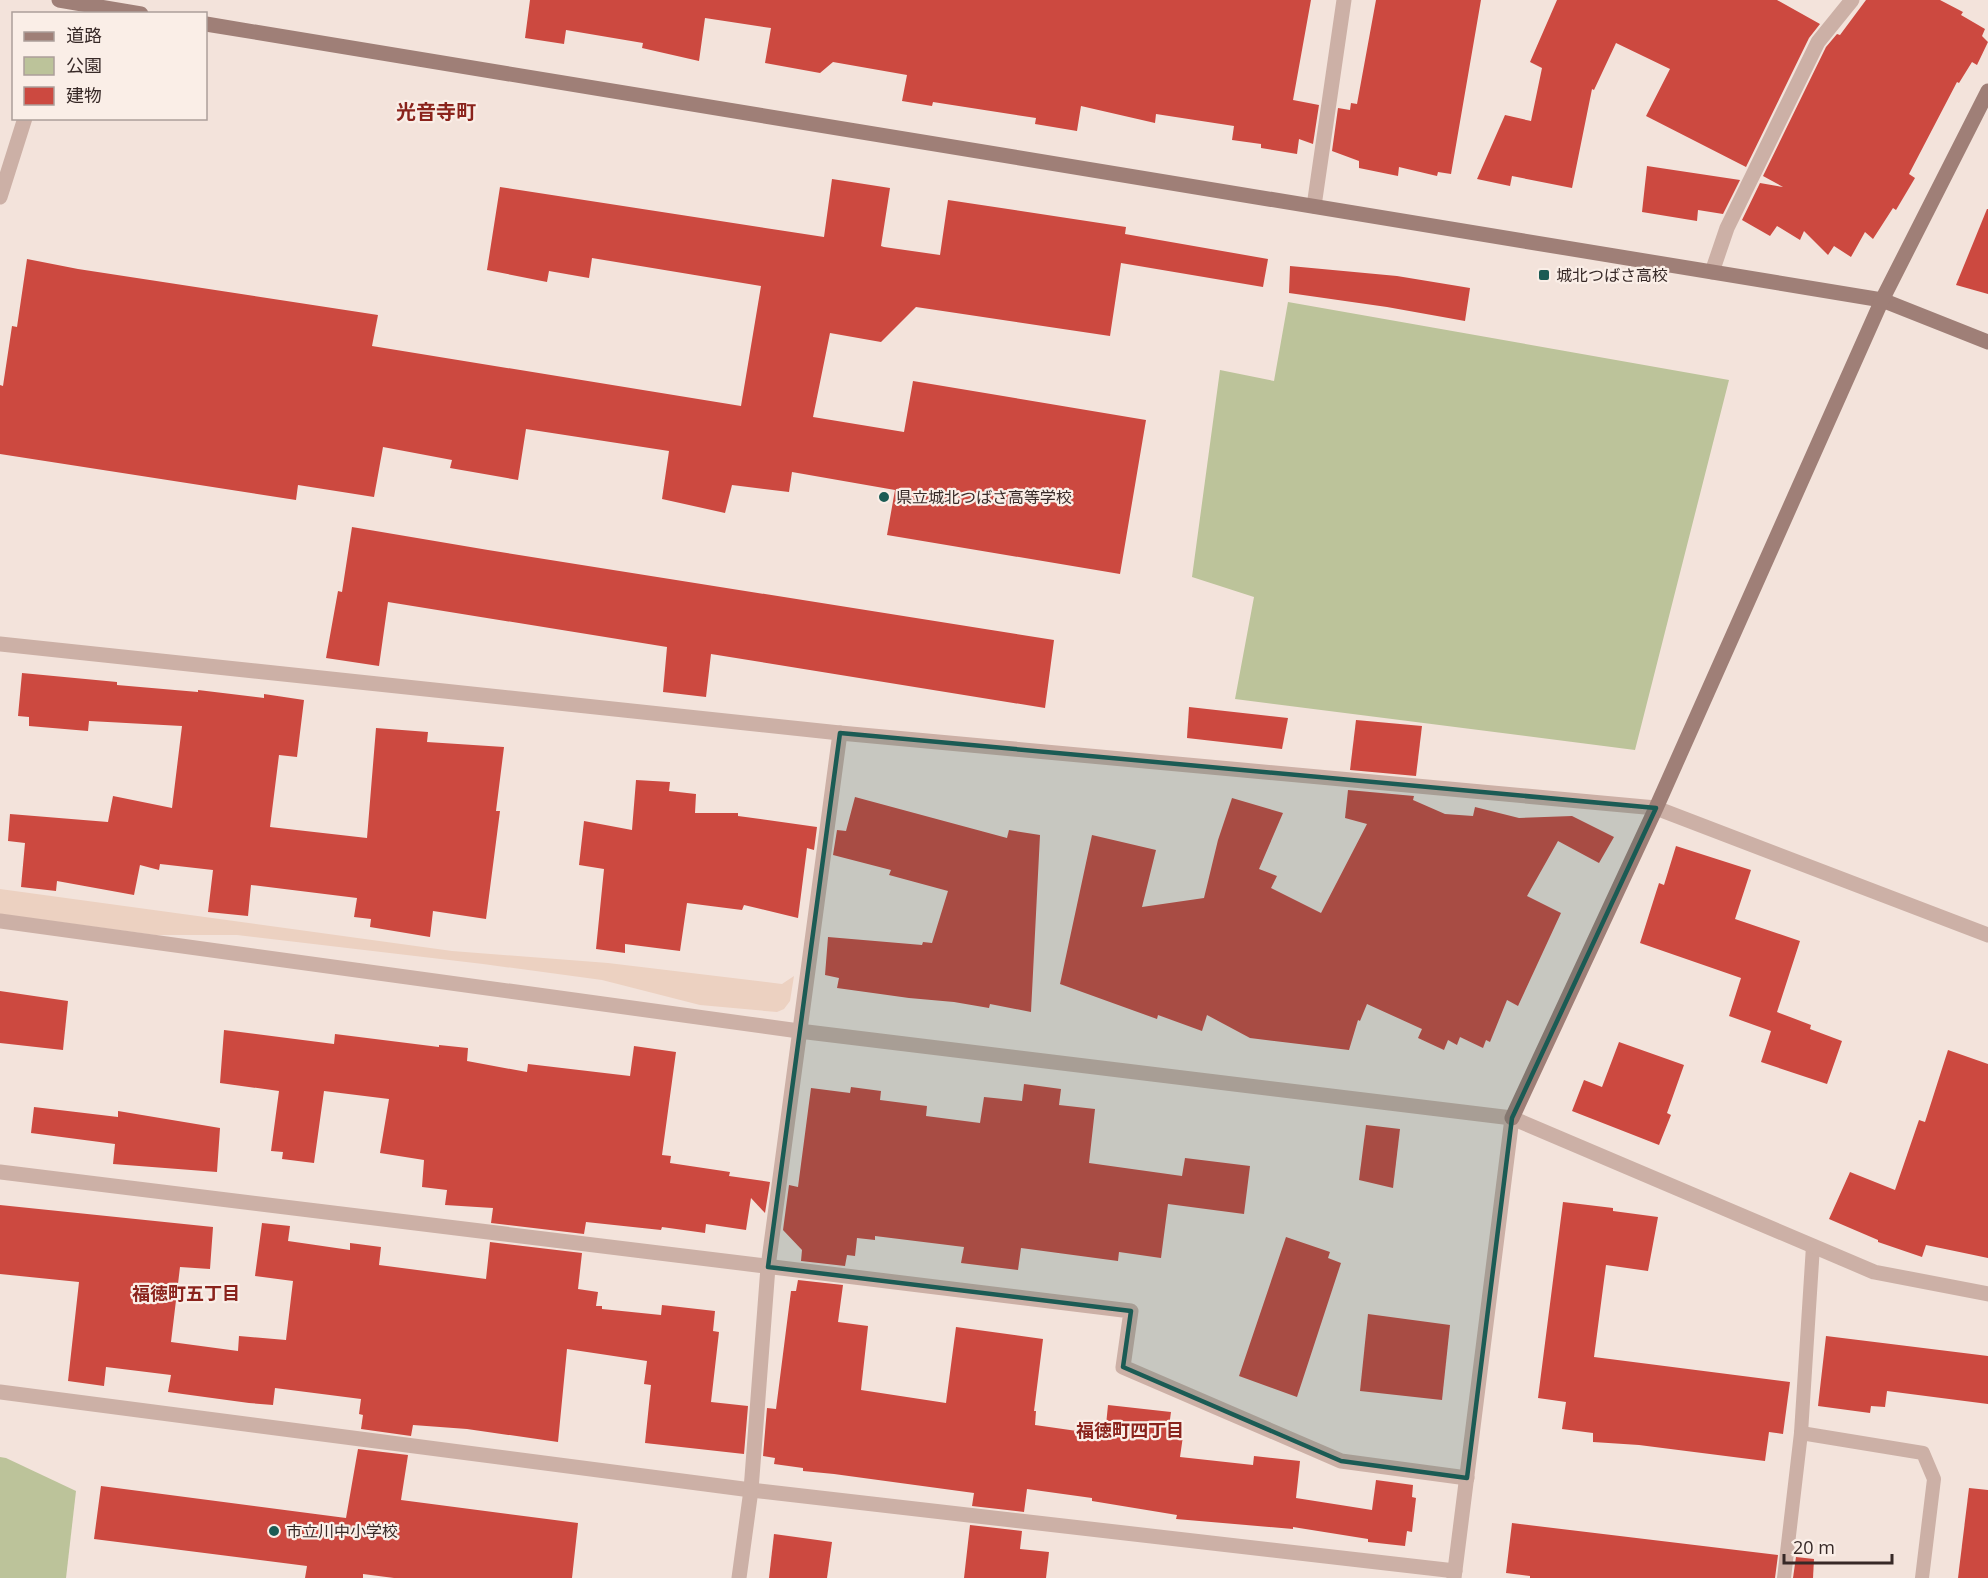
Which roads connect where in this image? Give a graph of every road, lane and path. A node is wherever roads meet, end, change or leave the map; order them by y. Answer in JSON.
{"nodes":[{"id":1,"x":1344,"y":0,"type":"edge"},
{"id":2,"x":1852,"y":0,"type":"edge"},
{"id":3,"x":67,"y":4,"type":"edge"},
{"id":4,"x":126,"y":12,"type":"edge"},
{"id":5,"x":207,"y":24,"type":"edge"},
{"id":6,"x":1988,"y":91,"type":"edge"},
{"id":7,"x":24,"y":120,"type":"edge"},
{"id":8,"x":0,"y":197,"type":"edge"},
{"id":9,"x":1314,"y":206,"type":"junction"},
{"id":10,"x":1712,"y":272,"type":"junction"},
{"id":11,"x":1882,"y":300,"type":"junction"},
{"id":12,"x":1988,"y":342,"type":"edge"},
{"id":13,"x":0,"y":644,"type":"edge"},
{"id":14,"x":840,"y":733,"type":"junction"},
{"id":15,"x":1656,"y":808,"type":"junction"},
{"id":16,"x":0,"y":921,"type":"edge"},
{"id":17,"x":1988,"y":935,"type":"edge"},
{"id":18,"x":799,"y":1031,"type":"junction"},
{"id":19,"x":1512,"y":1118,"type":"junction"},
{"id":20,"x":0,"y":1172,"type":"edge"},
{"id":21,"x":1813,"y":1246,"type":"junction"},
{"id":22,"x":768,"y":1267,"type":"junction"},
{"id":23,"x":1988,"y":1294,"type":"edge"},
{"id":24,"x":0,"y":1392,"type":"edge"},
{"id":25,"x":1801,"y":1433,"type":"junction"},
{"id":26,"x":1467,"y":1478,"type":"junction"},
{"id":27,"x":751,"y":1490,"type":"junction"},
{"id":28,"x":1454,"y":1574,"type":"edge"},
{"id":29,"x":739,"y":1578,"type":"edge"},
{"id":30,"x":1784,"y":1578,"type":"edge"},
{"id":31,"x":1922,"y":1578,"type":"edge"}],
"edges":[{"from":1,"to":9,"type":"street"},
{"from":2,"to":10,"type":"street"},
{"from":3,"to":4,"type":"street"},
{"from":5,"to":9,"type":"street"},
{"from":6,"to":11,"type":"street"},
{"from":7,"to":8,"type":"street"},
{"from":9,"to":10,"type":"street"},
{"from":10,"to":11,"type":"street"},
{"from":11,"to":12,"type":"street"},
{"from":11,"to":15,"type":"street"},
{"from":13,"to":14,"type":"street"},
{"from":14,"to":15,"type":"street"},
{"from":14,"to":18,"type":"street"},
{"from":15,"to":17,"type":"street"},
{"from":15,"to":19,"type":"street"},
{"from":16,"to":18,"type":"street"},
{"from":18,"to":19,"type":"street"},
{"from":18,"to":22,"type":"street"},
{"from":19,"to":21,"type":"street"},
{"from":19,"to":26,"type":"street"},
{"from":20,"to":22,"type":"street"},
{"from":21,"to":23,"type":"street"},
{"from":21,"to":25,"type":"lane"},
{"from":22,"to":26,"type":"street"},
{"from":22,"to":27,"type":"street"},
{"from":24,"to":27,"type":"street"},
{"from":25,"to":30,"type":"lane"},
{"from":25,"to":31,"type":"lane"},
{"from":26,"to":28,"type":"street"},
{"from":27,"to":28,"type":"street"},
{"from":27,"to":29,"type":"street"}]}
